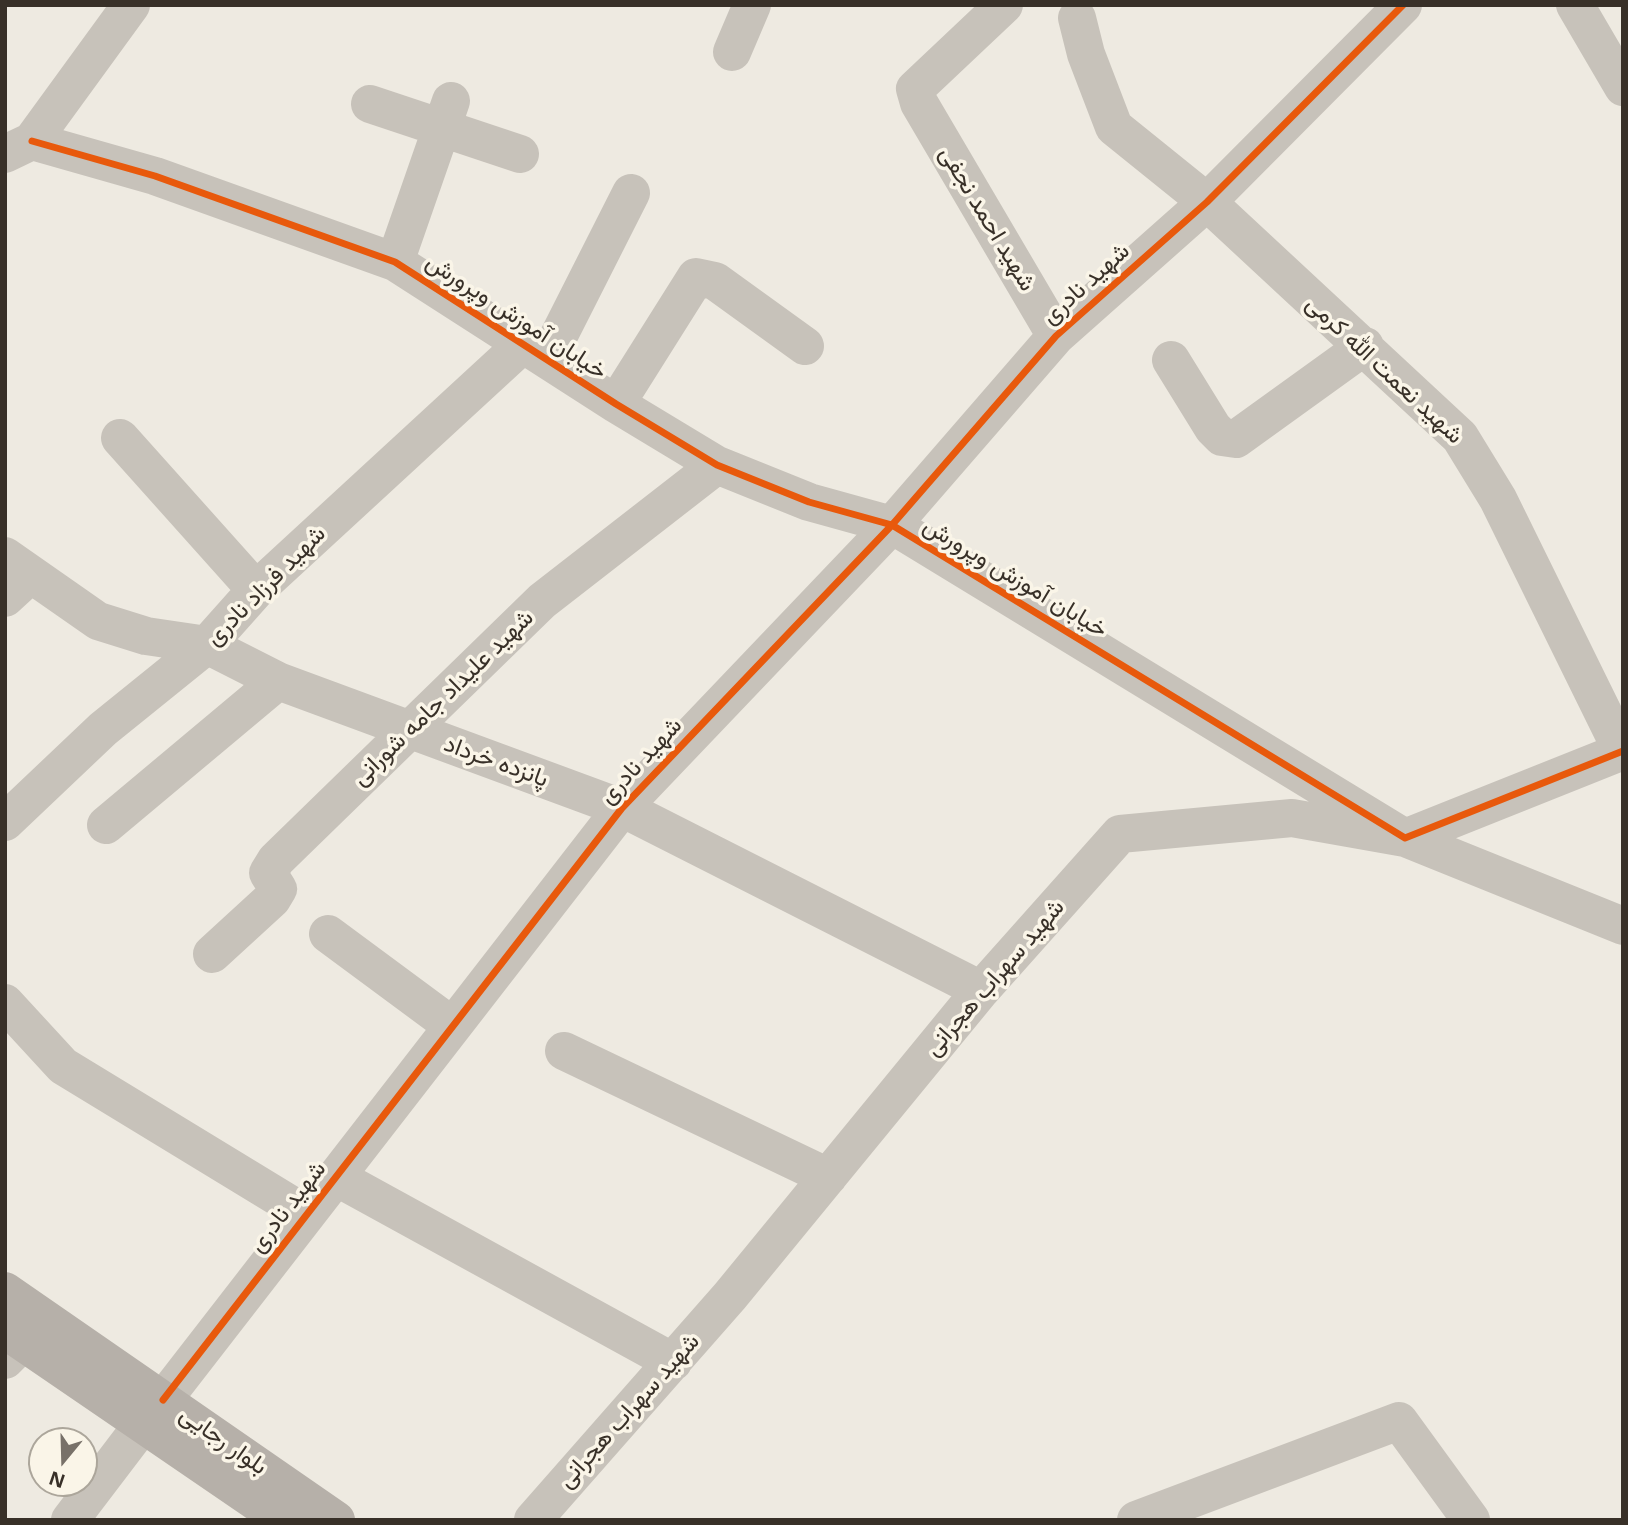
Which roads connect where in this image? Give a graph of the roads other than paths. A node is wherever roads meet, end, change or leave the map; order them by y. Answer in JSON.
{"nodes":[{"id":1,"x":131,"y":5,"type":"edge"},
{"id":2,"x":752,"y":5,"type":"edge"},
{"id":3,"x":1004,"y":5,"type":"edge"},
{"id":4,"x":1403,"y":5,"type":"edge"},
{"id":5,"x":1575,"y":5,"type":"edge"},
{"id":6,"x":1079,"y":10,"type":"edge"},
{"id":7,"x":732,"y":52,"type":"dead end"},
{"id":8,"x":1623,"y":87,"type":"edge"},
{"id":9,"x":370,"y":104,"type":"dead end"},
{"id":10,"x":447,"y":114,"type":"junction"},
{"id":11,"x":19,"y":148,"type":"edge"},
{"id":12,"x":520,"y":154,"type":"dead end"},
{"id":13,"x":631,"y":193,"type":"dead end"},
{"id":14,"x":1206,"y":202,"type":"junction"},
{"id":15,"x":395,"y":262,"type":"junction"},
{"id":16,"x":1056,"y":336,"type":"junction"},
{"id":17,"x":805,"y":346,"type":"dead end"},
{"id":18,"x":1365,"y":346,"type":"junction"},
{"id":19,"x":535,"y":352,"type":"junction"},
{"id":20,"x":1171,"y":360,"type":"dead end"},
{"id":21,"x":616,"y":404,"type":"junction"},
{"id":22,"x":120,"y":438,"type":"dead end"},
{"id":23,"x":718,"y":464,"type":"junction"},
{"id":24,"x":892,"y":525,"type":"junction"},
{"id":25,"x":14,"y":576,"type":"edge"},
{"id":26,"x":256,"y":590,"type":"junction"},
{"id":27,"x":207,"y":645,"type":"junction"},
{"id":28,"x":278,"y":681,"type":"junction"},
{"id":29,"x":409,"y":730,"type":"junction"},
{"id":30,"x":1622,"y":751,"type":"edge"},
{"id":31,"x":622,"y":808,"type":"junction"},
{"id":32,"x":5,"y":822,"type":"edge"},
{"id":33,"x":106,"y":825,"type":"dead end"},
{"id":34,"x":1405,"y":838,"type":"junction"},
{"id":35,"x":1623,"y":926,"type":"edge"},
{"id":36,"x":328,"y":934,"type":"dead end"},
{"id":37,"x":212,"y":954,"type":"dead end"},
{"id":38,"x":981,"y":990,"type":"junction"},
{"id":39,"x":5,"y":1003,"type":"edge"},
{"id":40,"x":451,"y":1025,"type":"junction"},
{"id":41,"x":564,"y":1051,"type":"dead end"},
{"id":42,"x":336,"y":1177,"type":"junction"},
{"id":43,"x":828,"y":1177,"type":"junction"},
{"id":44,"x":306,"y":1214,"type":"junction"},
{"id":45,"x":5,"y":1291,"type":"edge"},
{"id":46,"x":11,"y":1344,"type":"edge"},
{"id":47,"x":673,"y":1362,"type":"junction"},
{"id":48,"x":153,"y":1412,"type":"junction"},
{"id":49,"x":70,"y":1520,"type":"edge"},
{"id":50,"x":283,"y":1520,"type":"edge"},
{"id":51,"x":337,"y":1520,"type":"edge"},
{"id":52,"x":533,"y":1520,"type":"edge"},
{"id":53,"x":1136,"y":1520,"type":"edge"},
{"id":54,"x":1471,"y":1520,"type":"edge"}],
"edges":[{"from":1,"to":11,"type":"street"},
{"from":2,"to":7,"type":"street"},
{"from":3,"to":16,"type":"street","name":"شهید احمد نجفی"},
{"from":4,"to":14,"type":"street","name":"شهید نادری"},
{"from":5,"to":8,"type":"street"},
{"from":6,"to":14,"type":"street","name":"شهید نعمت الله کرمی"},
{"from":9,"to":10,"type":"street"},
{"from":10,"to":12,"type":"street"},
{"from":10,"to":15,"type":"street"},
{"from":11,"to":15,"type":"street","name":"خیابان آموزش وپرورش"},
{"from":13,"to":19,"type":"street"},
{"from":14,"to":16,"type":"street","name":"شهید نادری"},
{"from":14,"to":18,"type":"street","name":"شهید نعمت الله کرمی"},
{"from":15,"to":19,"type":"street","name":"خیابان آموزش وپرورش"},
{"from":16,"to":24,"type":"street","name":"شهید نادری"},
{"from":17,"to":21,"type":"street"},
{"from":18,"to":20,"type":"street"},
{"from":18,"to":30,"type":"street","name":"شهید نعمت الله کرمی"},
{"from":19,"to":21,"type":"street","name":"خیابان آموزش وپرورش"},
{"from":19,"to":26,"type":"street","name":"شهید فرزاد نادری"},
{"from":21,"to":23,"type":"street","name":"خیابان آموزش وپرورش"},
{"from":22,"to":26,"type":"street"},
{"from":23,"to":24,"type":"street","name":"خیابان آموزش وپرورش"},
{"from":23,"to":29,"type":"street","name":"شهید علیداد جامه شورانی"},
{"from":24,"to":31,"type":"street","name":"شهید نادری"},
{"from":24,"to":34,"type":"street","name":"خیابان آموزش وپرورش"},
{"from":25,"to":27,"type":"street","name":"پانزده خرداد"},
{"from":26,"to":27,"type":"street","name":"شهید فرزاد نادری"},
{"from":27,"to":28,"type":"street","name":"پانزده خرداد"},
{"from":27,"to":32,"type":"street","name":"شهید فرزاد نادری"},
{"from":28,"to":29,"type":"street","name":"پانزده خرداد"},
{"from":28,"to":33,"type":"street"},
{"from":29,"to":31,"type":"street","name":"پانزده خرداد"},
{"from":29,"to":37,"type":"street","name":"شهید علیداد جامه شورانی"},
{"from":30,"to":34,"type":"street"},
{"from":31,"to":38,"type":"street","name":"پانزده خرداد"},
{"from":31,"to":40,"type":"street","name":"شهید نادری"},
{"from":34,"to":35,"type":"street","name":"شهید سهراب هجرانی"},
{"from":34,"to":38,"type":"street","name":"شهید سهراب هجرانی"},
{"from":36,"to":40,"type":"street"},
{"from":38,"to":43,"type":"street","name":"شهید سهراب هجرانی"},
{"from":39,"to":44,"type":"street"},
{"from":40,"to":42,"type":"street","name":"شهید نادری"},
{"from":41,"to":43,"type":"street"},
{"from":42,"to":44,"type":"street","name":"شهید نادری"},
{"from":42,"to":47,"type":"street"},
{"from":43,"to":47,"type":"street","name":"شهید سهراب هجرانی"},
{"from":44,"to":48,"type":"street","name":"شهید نادری"},
{"from":45,"to":48,"type":"main road","name":"بلوار رجایی"},
{"from":46,"to":48,"type":"main road","name":"بلوار رجایی"},
{"from":47,"to":52,"type":"street","name":"شهید سهراب هجرانی"},
{"from":48,"to":49,"type":"street","name":"شهید نادری"},
{"from":48,"to":50,"type":"main road","name":"بلوار رجایی"},
{"from":48,"to":51,"type":"main road","name":"بلوار رجایی"},
{"from":53,"to":54,"type":"street"}]}
